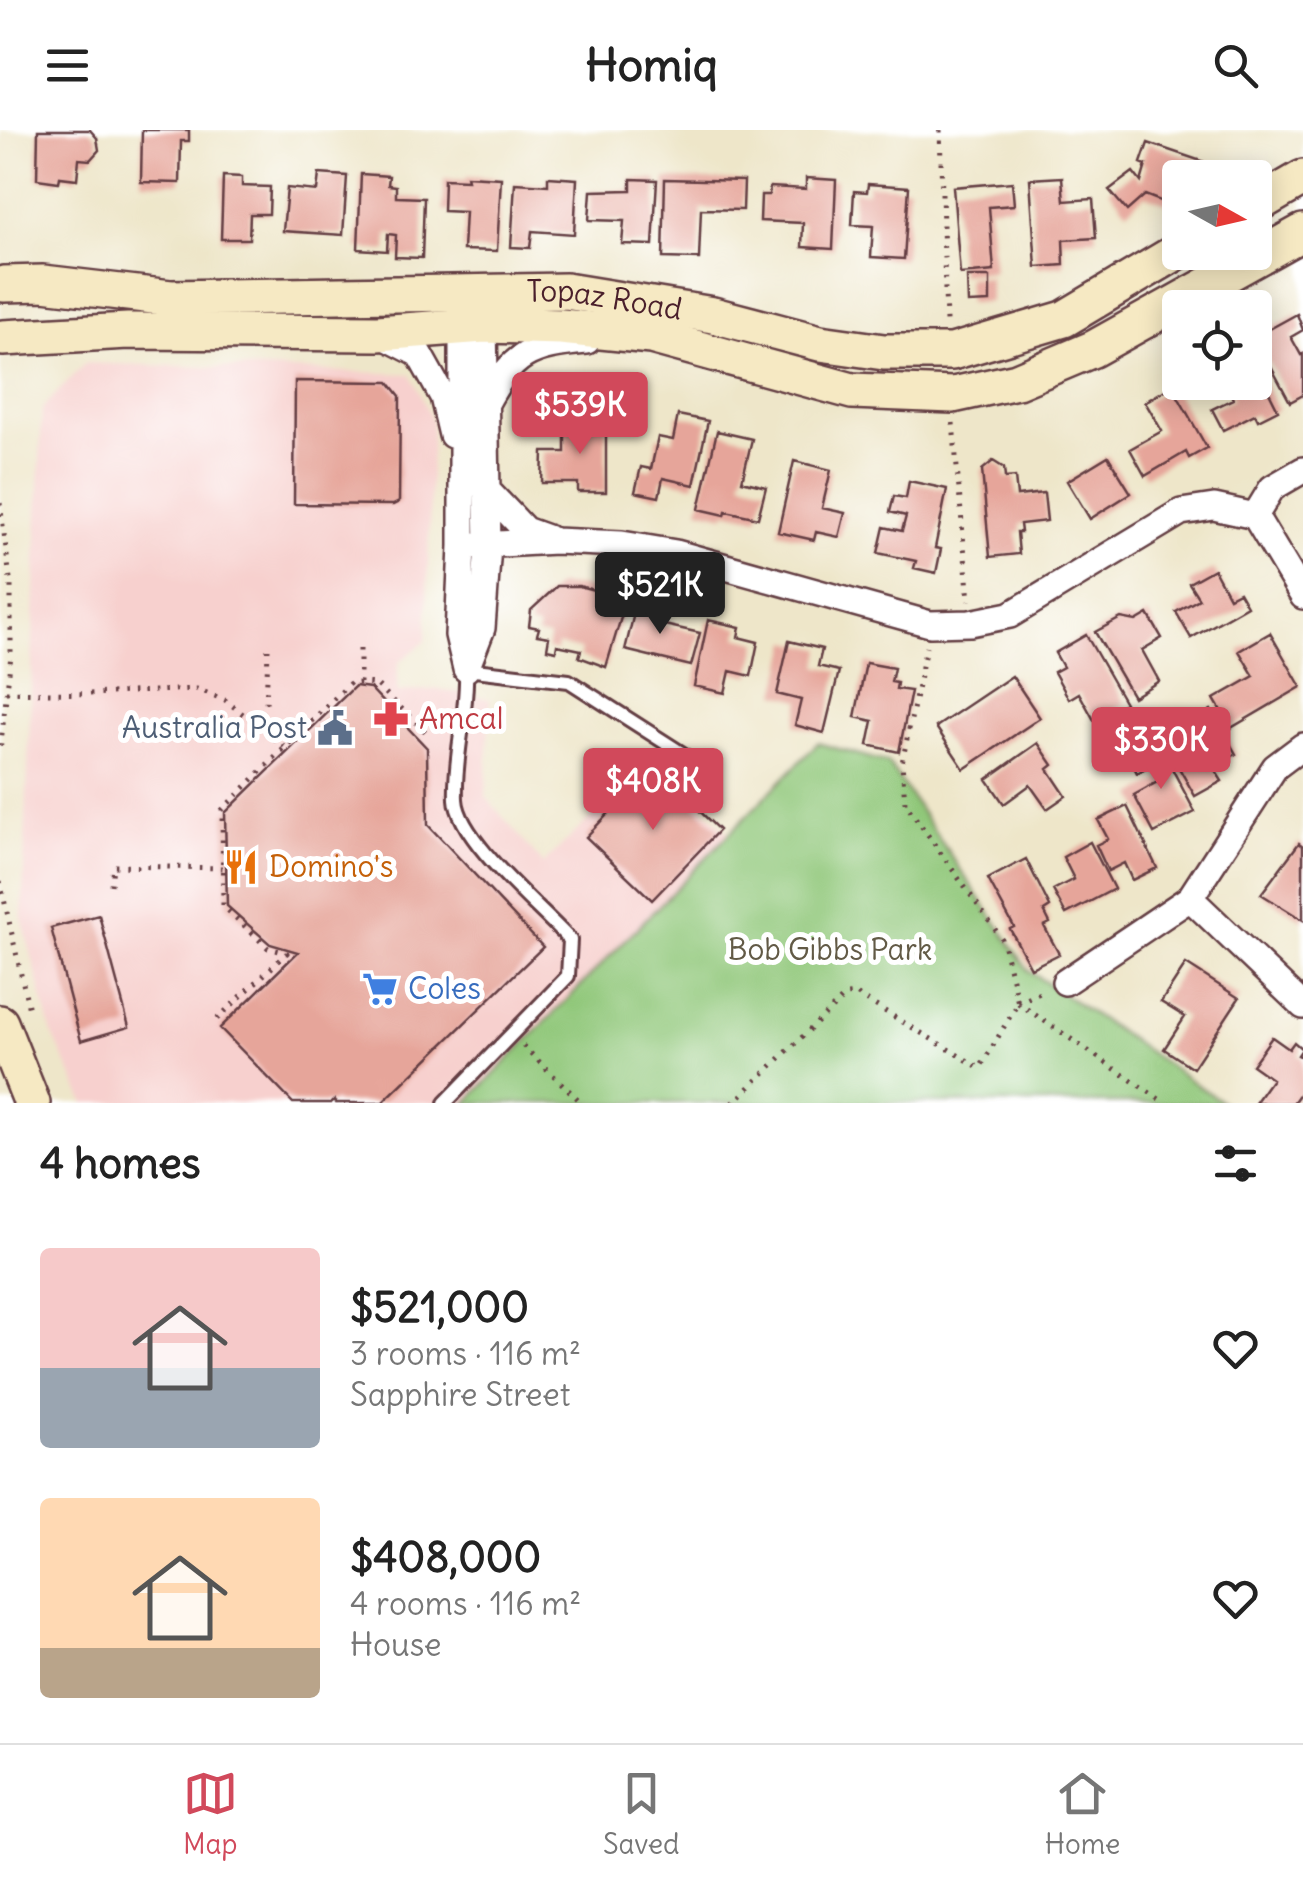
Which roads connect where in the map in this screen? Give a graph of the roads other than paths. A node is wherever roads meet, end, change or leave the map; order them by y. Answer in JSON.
{"nodes":[{"id":1,"x":1303,"y":178,"type":"edge"},
{"id":2,"x":1272,"y":196,"type":"edge"},
{"id":3,"x":1303,"y":232,"type":"edge"},
{"id":4,"x":1162,"y":261,"type":"edge"},
{"id":5,"x":2,"y":281,"type":"edge"},
{"id":6,"x":473,"y":315,"type":"junction"},
{"id":7,"x":378,"y":334,"type":"junction"},
{"id":8,"x":651,"y":336,"type":"junction"},
{"id":9,"x":2,"y":340,"type":"edge"},
{"id":10,"x":484,"y":409,"type":"junction"},
{"id":11,"x":460,"y":470,"type":"junction"},
{"id":12,"x":1303,"y":470,"type":"edge"},
{"id":13,"x":485,"y":488,"type":"junction"},
{"id":14,"x":1255,"y":516,"type":"junction"},
{"id":15,"x":555,"y":541,"type":"junction"},
{"id":16,"x":462,"y":546,"type":"junction"},
{"id":17,"x":488,"y":546,"type":"junction"},
{"id":18,"x":1303,"y":596,"type":"edge"},
{"id":19,"x":466,"y":669,"type":"junction"},
{"id":20,"x":1303,"y":746,"type":"edge"},
{"id":21,"x":682,"y":754,"type":"dead end"},
{"id":22,"x":1190,"y":898,"type":"junction"},
{"id":23,"x":1065,"y":982,"type":"dead end"},
{"id":24,"x":1303,"y":1006,"type":"edge"},
{"id":25,"x":16,"y":1023,"type":"edge"},
{"id":26,"x":32,"y":1103,"type":"edge"},
{"id":27,"x":445,"y":1103,"type":"edge"}],
"edges":[{"from":1,"to":2,"type":"street"},
{"from":3,"to":8,"type":"street","name":"Topaz Road"},
{"from":4,"to":6,"type":"street","name":"Topaz Road"},
{"from":5,"to":6,"type":"street","name":"Topaz Road"},
{"from":5,"to":9,"type":"street"},
{"from":6,"to":7,"type":"street","name":"Topaz Road"},
{"from":6,"to":8,"type":"street","name":"Topaz Road"},
{"from":6,"to":10,"type":"street"},
{"from":6,"to":11,"type":"street"},
{"from":7,"to":9,"type":"street","name":"Topaz Road"},
{"from":7,"to":11,"type":"street"},
{"from":8,"to":10,"type":"street","name":"Topaz Road"},
{"from":10,"to":13,"type":"street"},
{"from":11,"to":16,"type":"street"},
{"from":12,"to":14,"type":"street"},
{"from":13,"to":15,"type":"street"},
{"from":13,"to":17,"type":"street"},
{"from":14,"to":15,"type":"street"},
{"from":14,"to":18,"type":"street"},
{"from":15,"to":17,"type":"street"},
{"from":16,"to":17,"type":"street"},
{"from":16,"to":19,"type":"street"},
{"from":17,"to":19,"type":"street"},
{"from":19,"to":21,"type":"lane"},
{"from":19,"to":27,"type":"lane"},
{"from":20,"to":22,"type":"street"},
{"from":22,"to":23,"type":"street"},
{"from":22,"to":24,"type":"street"},
{"from":25,"to":26,"type":"street"}]}
